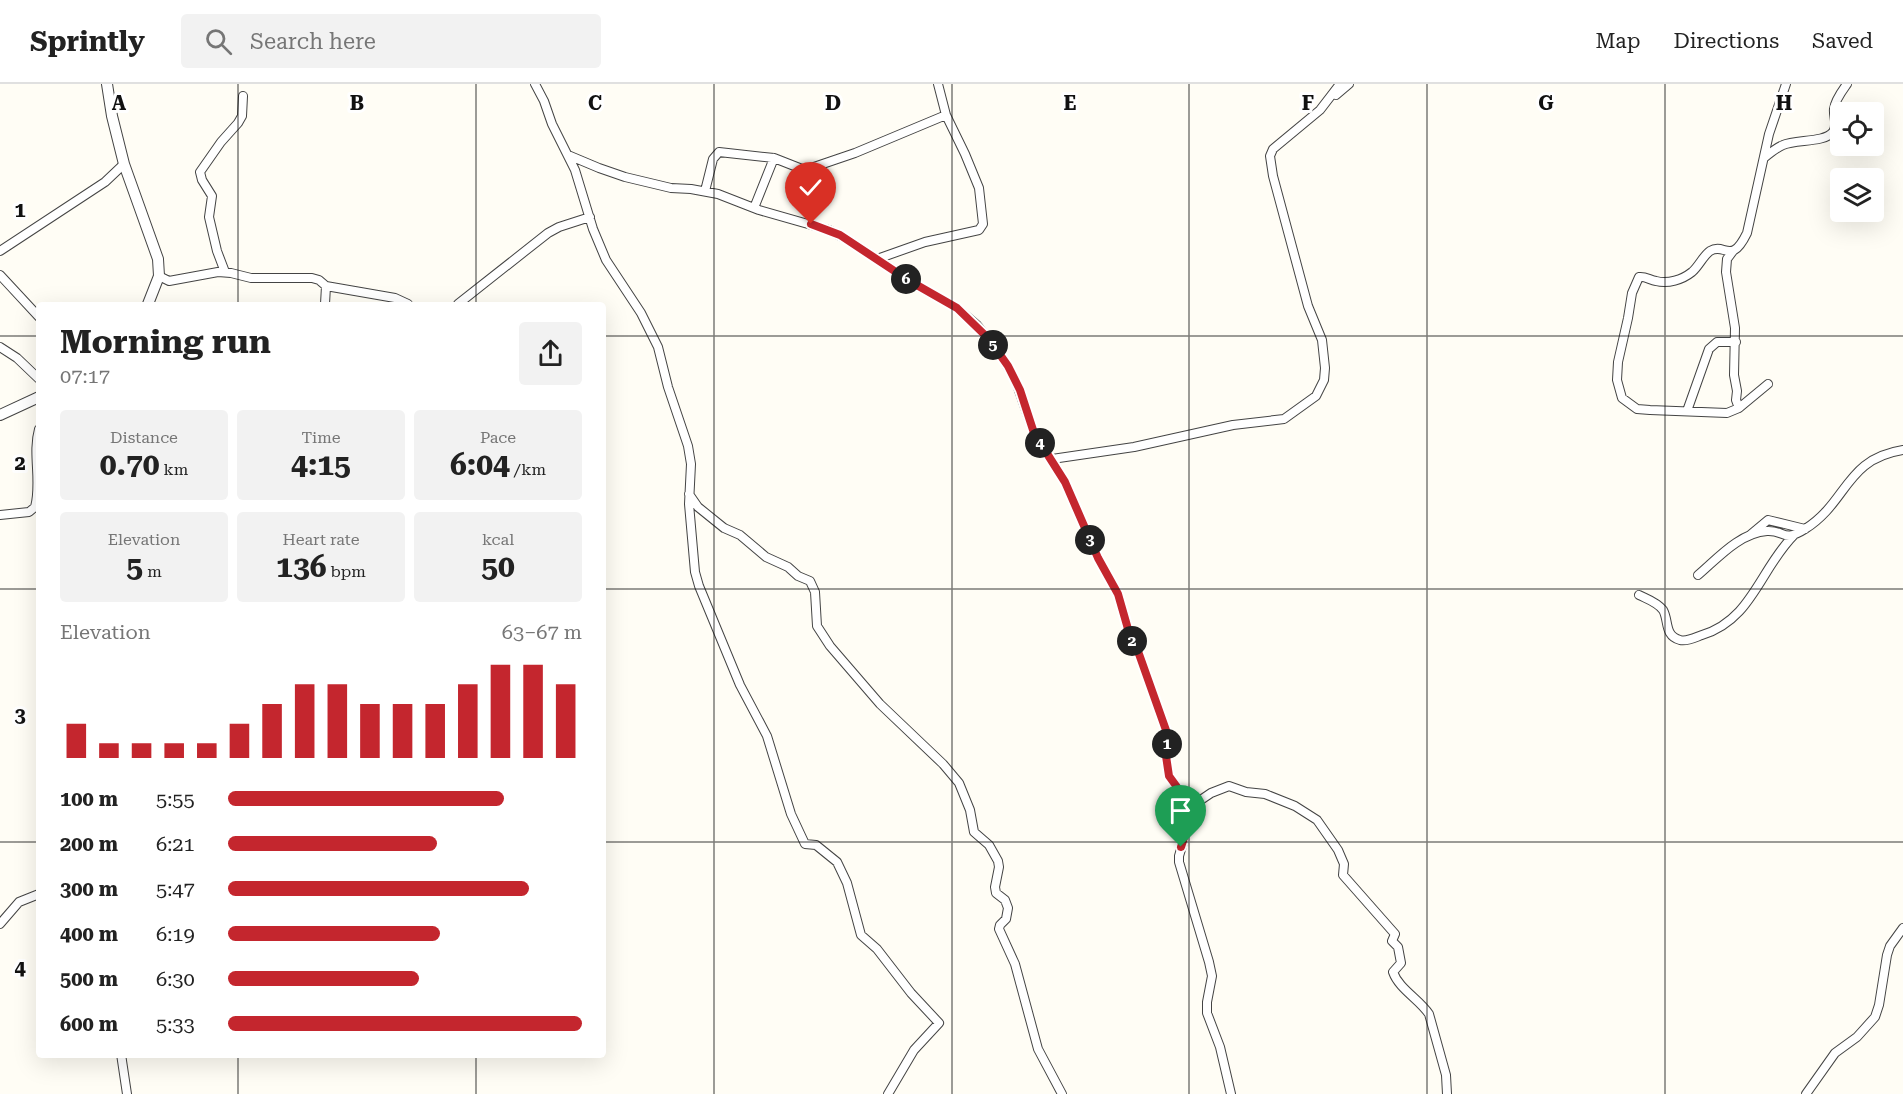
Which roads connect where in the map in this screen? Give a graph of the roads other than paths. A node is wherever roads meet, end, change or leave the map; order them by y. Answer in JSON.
{"nodes":[{"id":1,"x":107,"y":84,"type":"edge"},
{"id":2,"x":535,"y":84,"type":"edge"},
{"id":3,"x":938,"y":84,"type":"edge"},
{"id":4,"x":1340,"y":84,"type":"edge"},
{"id":5,"x":1349,"y":84,"type":"edge"},
{"id":6,"x":1786,"y":84,"type":"edge"},
{"id":7,"x":1847,"y":84,"type":"edge"},
{"id":8,"x":243,"y":96,"type":"dead end"},
{"id":9,"x":1328,"y":100,"type":"junction"},
{"id":10,"x":946,"y":115,"type":"junction"},
{"id":11,"x":568,"y":154,"type":"junction"},
{"id":12,"x":774,"y":158,"type":"junction"},
{"id":13,"x":1763,"y":158,"type":"junction"},
{"id":14,"x":124,"y":164,"type":"junction"},
{"id":15,"x":705,"y":191,"type":"junction"},
{"id":16,"x":754,"y":208,"type":"junction"},
{"id":17,"x":590,"y":217,"type":"junction"},
{"id":18,"x":0,"y":251,"type":"edge"},
{"id":19,"x":1733,"y":251,"type":"junction"},
{"id":20,"x":877,"y":259,"type":"junction"},
{"id":21,"x":225,"y":272,"type":"junction"},
{"id":22,"x":0,"y":275,"type":"edge"},
{"id":23,"x":159,"y":276,"type":"junction"},
{"id":24,"x":326,"y":286,"type":"junction"},
{"id":25,"x":149,"y":302,"type":"edge"},
{"id":26,"x":325,"y":302,"type":"edge"},
{"id":27,"x":404,"y":302,"type":"edge"},
{"id":28,"x":461,"y":302,"type":"edge"},
{"id":29,"x":36,"y":315,"type":"edge"},
{"id":30,"x":1736,"y":342,"type":"junction"},
{"id":31,"x":0,"y":347,"type":"edge"},
{"id":32,"x":36,"y":376,"type":"edge"},
{"id":33,"x":1768,"y":384,"type":"dead end"},
{"id":34,"x":36,"y":398,"type":"edge"},
{"id":35,"x":1739,"y":408,"type":"junction"},
{"id":36,"x":1687,"y":411,"type":"junction"},
{"id":37,"x":0,"y":415,"type":"edge"},
{"id":38,"x":1903,"y":450,"type":"edge"},
{"id":39,"x":1052,"y":459,"type":"junction"},
{"id":40,"x":689,"y":493,"type":"junction"},
{"id":41,"x":36,"y":494,"type":"edge"},
{"id":42,"x":0,"y":515,"type":"edge"},
{"id":43,"x":1806,"y":529,"type":"junction"},
{"id":44,"x":1794,"y":535,"type":"junction"},
{"id":45,"x":1750,"y":536,"type":"junction"},
{"id":46,"x":1698,"y":576,"type":"dead end"},
{"id":47,"x":1639,"y":595,"type":"dead end"},
{"id":48,"x":1186,"y":810,"type":"junction"},
{"id":49,"x":36,"y":895,"type":"edge"},
{"id":50,"x":0,"y":924,"type":"edge"},
{"id":51,"x":1903,"y":928,"type":"edge"},
{"id":52,"x":122,"y":1058,"type":"edge"},
{"id":53,"x":128,"y":1094,"type":"edge"},
{"id":54,"x":888,"y":1094,"type":"edge"},
{"id":55,"x":1062,"y":1094,"type":"edge"},
{"id":56,"x":1231,"y":1094,"type":"edge"},
{"id":57,"x":1446,"y":1094,"type":"edge"},
{"id":58,"x":1806,"y":1094,"type":"edge"}],
"edges":[{"from":1,"to":14,"type":"street"},
{"from":2,"to":11,"type":"street"},
{"from":3,"to":10,"type":"street"},
{"from":4,"to":9,"type":"street"},
{"from":5,"to":9,"type":"street"},
{"from":6,"to":13,"type":"street"},
{"from":7,"to":13,"type":"street"},
{"from":8,"to":21,"type":"street"},
{"from":9,"to":39,"type":"street"},
{"from":10,"to":12,"type":"street"},
{"from":10,"to":20,"type":"street"},
{"from":11,"to":15,"type":"street"},
{"from":11,"to":17,"type":"street"},
{"from":12,"to":15,"type":"street"},
{"from":12,"to":16,"type":"street"},
{"from":13,"to":19,"type":"street"},
{"from":14,"to":18,"type":"street"},
{"from":14,"to":23,"type":"street"},
{"from":15,"to":16,"type":"street"},
{"from":16,"to":20,"type":"street"},
{"from":17,"to":28,"type":"street"},
{"from":17,"to":40,"type":"street"},
{"from":19,"to":30,"type":"street"},
{"from":19,"to":36,"type":"street"},
{"from":20,"to":39,"type":"street"},
{"from":21,"to":23,"type":"street"},
{"from":21,"to":24,"type":"street"},
{"from":22,"to":29,"type":"street"},
{"from":23,"to":25,"type":"street"},
{"from":24,"to":26,"type":"street"},
{"from":24,"to":27,"type":"street"},
{"from":30,"to":35,"type":"street"},
{"from":30,"to":36,"type":"street"},
{"from":31,"to":32,"type":"street"},
{"from":33,"to":35,"type":"street"},
{"from":34,"to":37,"type":"street"},
{"from":35,"to":36,"type":"street"},
{"from":38,"to":43,"type":"street"},
{"from":39,"to":48,"type":"street"},
{"from":40,"to":54,"type":"street"},
{"from":40,"to":55,"type":"street"},
{"from":41,"to":42,"type":"street"},
{"from":43,"to":44,"type":"street"},
{"from":43,"to":45,"type":"street"},
{"from":44,"to":45,"type":"street"},
{"from":44,"to":47,"type":"street"},
{"from":45,"to":46,"type":"street"},
{"from":48,"to":56,"type":"street"},
{"from":48,"to":57,"type":"street"},
{"from":49,"to":50,"type":"street"},
{"from":51,"to":58,"type":"street"},
{"from":52,"to":53,"type":"street"}]}
